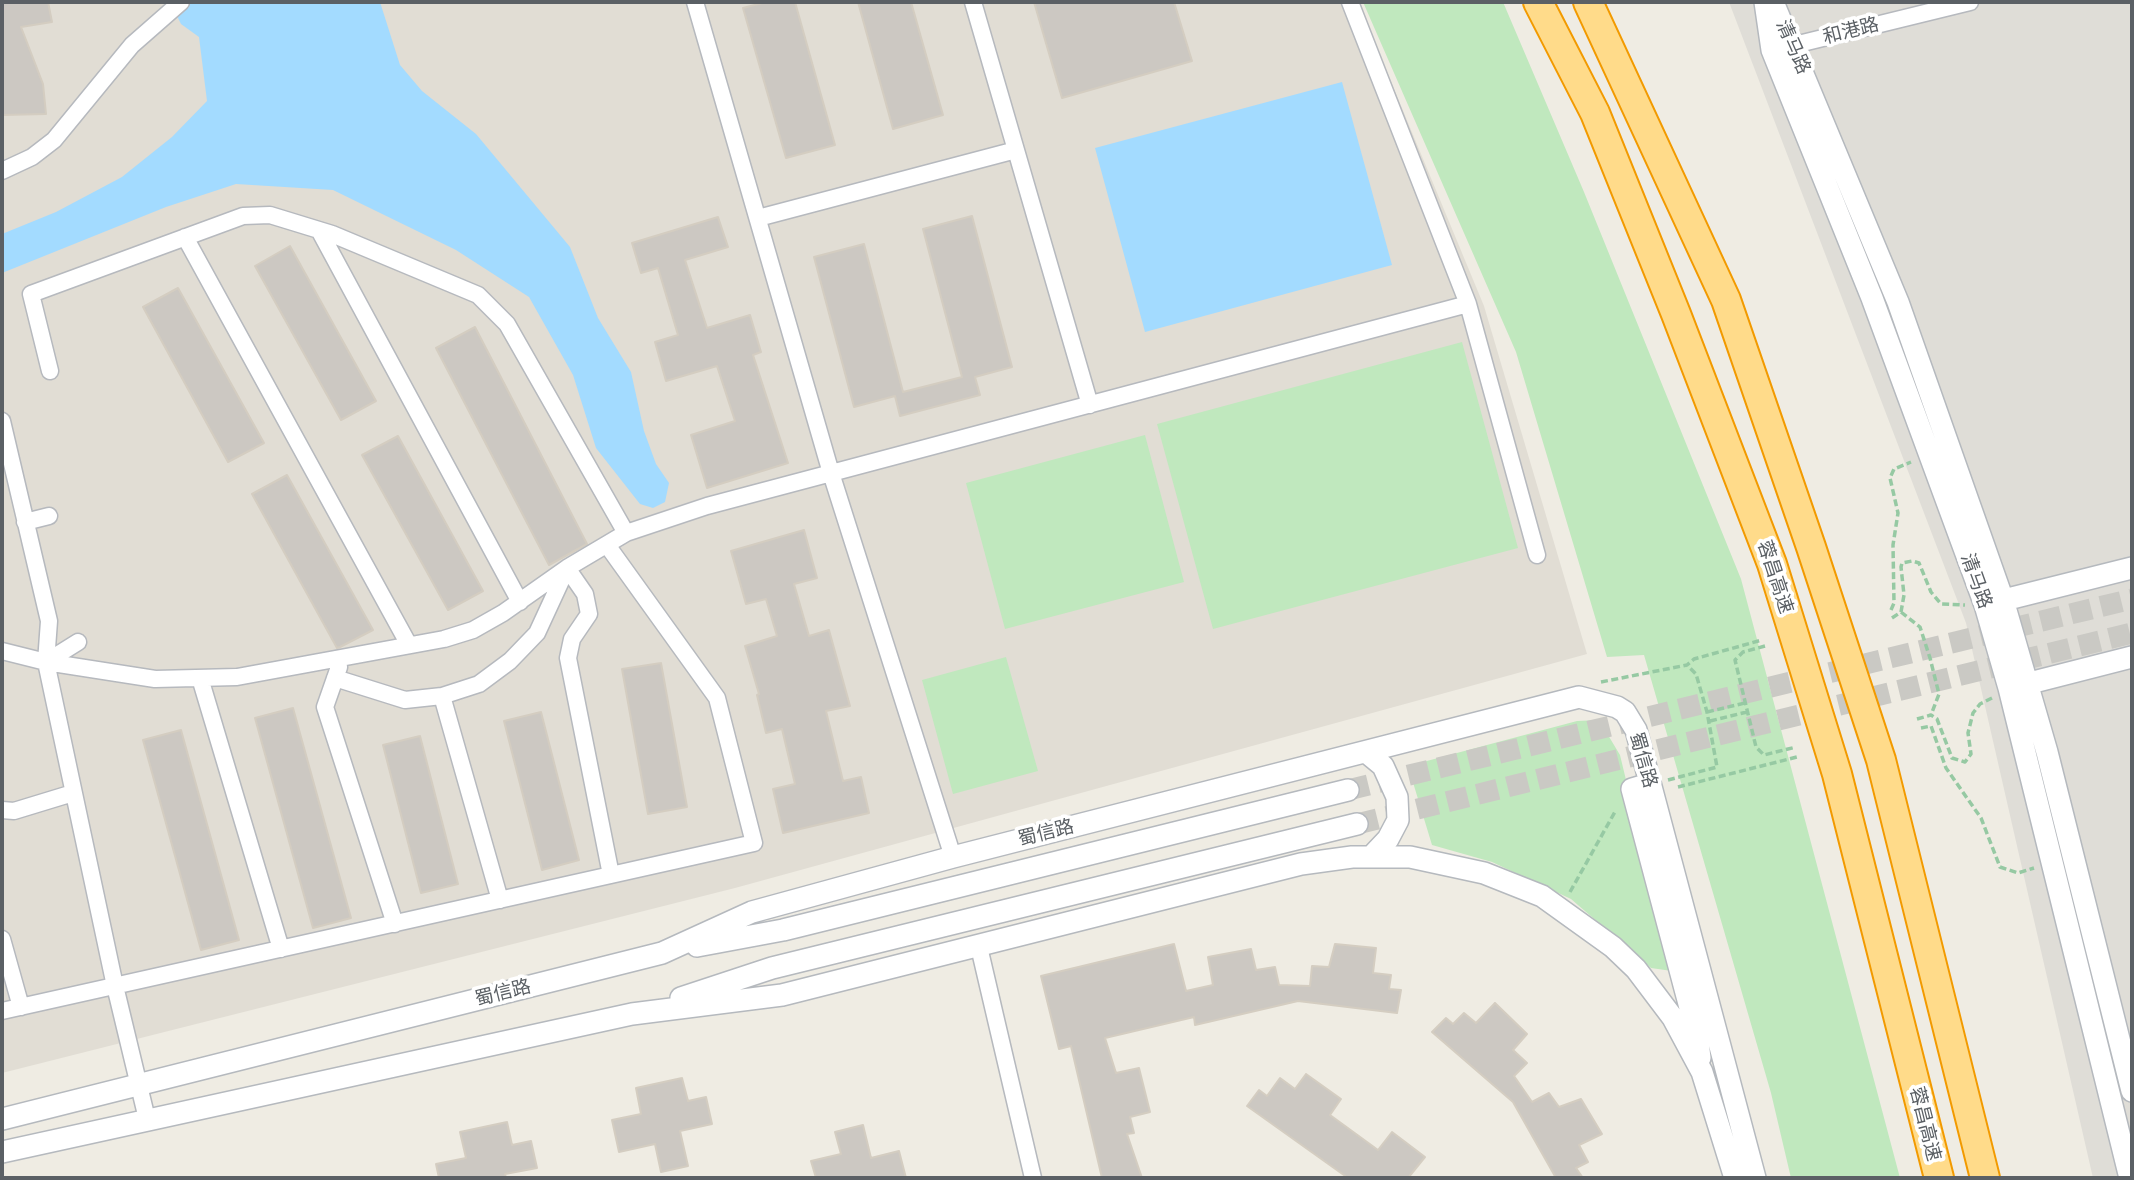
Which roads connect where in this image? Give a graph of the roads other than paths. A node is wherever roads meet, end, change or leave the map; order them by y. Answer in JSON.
{"nodes":[{"id":1,"x":181,"y":2,"type":"edge"},
{"id":2,"x":695,"y":2,"type":"edge"},
{"id":3,"x":973,"y":2,"type":"edge"},
{"id":4,"x":1350,"y":2,"type":"edge"},
{"id":5,"x":1538,"y":2,"type":"edge"},
{"id":6,"x":1588,"y":2,"type":"edge"},
{"id":7,"x":1765,"y":2,"type":"edge"},
{"id":8,"x":1773,"y":2,"type":"edge"},
{"id":9,"x":1970,"y":2,"type":"edge"},
{"id":10,"x":1783,"y":48,"type":"junction"},
{"id":11,"x":1016,"y":150,"type":"junction"},
{"id":12,"x":2,"y":172,"type":"edge"},
{"id":13,"x":758,"y":218,"type":"junction"},
{"id":14,"x":319,"y":230,"type":"junction"},
{"id":15,"x":185,"y":237,"type":"junction"},
{"id":16,"x":1468,"y":304,"type":"junction"},
{"id":17,"x":50,"y":371,"type":"dead end"},
{"id":18,"x":1090,"y":405,"type":"junction"},
{"id":19,"x":2,"y":421,"type":"edge"},
{"id":20,"x":831,"y":473,"type":"junction"},
{"id":21,"x":50,"y":516,"type":"dead end"},
{"id":22,"x":25,"y":522,"type":"junction"},
{"id":23,"x":626,"y":533,"type":"junction"},
{"id":24,"x":607,"y":545,"type":"junction"},
{"id":25,"x":1537,"y":555,"type":"dead end"},
{"id":26,"x":567,"y":568,"type":"junction"},
{"id":27,"x":2132,"y":568,"type":"edge"},
{"id":28,"x":520,"y":602,"type":"junction"},
{"id":29,"x":1994,"y":603,"type":"junction"},
{"id":30,"x":78,"y":642,"type":"dead end"},
{"id":31,"x":409,"y":645,"type":"junction"},
{"id":32,"x":2,"y":651,"type":"edge"},
{"id":33,"x":2132,"y":657,"type":"edge"},
{"id":34,"x":342,"y":659,"type":"junction"},
{"id":35,"x":46,"y":662,"type":"junction"},
{"id":36,"x":200,"y":678,"type":"junction"},
{"id":37,"x":335,"y":678,"type":"junction"},
{"id":38,"x":2019,"y":686,"type":"junction"},
{"id":39,"x":442,"y":696,"type":"junction"},
{"id":40,"x":1366,"y":752,"type":"junction"},
{"id":41,"x":1649,"y":784,"type":"junction"},
{"id":42,"x":1348,"y":790,"type":"tunnel mouth"},
{"id":43,"x":74,"y":793,"type":"junction"},
{"id":44,"x":2,"y":810,"type":"edge"},
{"id":45,"x":1357,"y":824,"type":"tunnel mouth"},
{"id":46,"x":953,"y":856,"type":"junction"},
{"id":47,"x":1371,"y":857,"type":"junction"},
{"id":48,"x":611,"y":876,"type":"junction"},
{"id":49,"x":500,"y":900,"type":"junction"},
{"id":50,"x":395,"y":924,"type":"junction"},
{"id":51,"x":2,"y":939,"type":"edge"},
{"id":52,"x":979,"y":947,"type":"junction"},
{"id":53,"x":281,"y":949,"type":"junction"},
{"id":54,"x":662,"y":953,"type":"junction"},
{"id":55,"x":115,"y":986,"type":"junction"},
{"id":56,"x":21,"y":1007,"type":"junction"},
{"id":57,"x":2,"y":1011,"type":"edge"},
{"id":58,"x":632,"y":1014,"type":"junction"},
{"id":59,"x":1702,"y":1072,"type":"junction"},
{"id":60,"x":138,"y":1085,"type":"junction"},
{"id":61,"x":2132,"y":1091,"type":"edge"},
{"id":62,"x":2,"y":1119,"type":"edge"},
{"id":63,"x":147,"y":1119,"type":"junction"},
{"id":64,"x":2,"y":1152,"type":"edge"},
{"id":65,"x":1033,"y":1178,"type":"edge"},
{"id":66,"x":1735,"y":1178,"type":"edge"},
{"id":67,"x":1755,"y":1178,"type":"edge"},
{"id":68,"x":1938,"y":1178,"type":"edge"},
{"id":69,"x":1985,"y":1178,"type":"edge"},
{"id":70,"x":2130,"y":1178,"type":"edge"}],
"edges":[{"from":1,"to":12,"type":"street"},
{"from":2,"to":13,"type":"street"},
{"from":3,"to":11,"type":"street"},
{"from":4,"to":16,"type":"street"},
{"from":5,"to":68,"type":"highway","name":"蓉昌高速"},
{"from":6,"to":69,"type":"highway"},
{"from":7,"to":10,"type":"main road","name":"清马路"},
{"from":8,"to":10,"type":"main road","name":"清马路"},
{"from":9,"to":10,"type":"street","name":"和港路"},
{"from":10,"to":29,"type":"main road","name":"清马路"},
{"from":10,"to":29,"type":"main road","name":"清马路"},
{"from":11,"to":13,"type":"street"},
{"from":11,"to":18,"type":"street"},
{"from":13,"to":20,"type":"street"},
{"from":14,"to":15,"type":"street"},
{"from":14,"to":23,"type":"street"},
{"from":14,"to":28,"type":"street"},
{"from":15,"to":17,"type":"street"},
{"from":15,"to":31,"type":"street"},
{"from":16,"to":18,"type":"street"},
{"from":16,"to":25,"type":"street"},
{"from":18,"to":20,"type":"street"},
{"from":19,"to":22,"type":"street"},
{"from":20,"to":23,"type":"street"},
{"from":20,"to":46,"type":"street"},
{"from":21,"to":22,"type":"street"},
{"from":22,"to":35,"type":"street"},
{"from":23,"to":24,"type":"street"},
{"from":24,"to":26,"type":"street"},
{"from":24,"to":48,"type":"street"},
{"from":26,"to":28,"type":"street"},
{"from":26,"to":39,"type":"street"},
{"from":26,"to":48,"type":"street"},
{"from":27,"to":29,"type":"main road"},
{"from":28,"to":31,"type":"street"},
{"from":29,"to":38,"type":"main road","name":"清马路"},
{"from":30,"to":35,"type":"street"},
{"from":31,"to":34,"type":"street"},
{"from":32,"to":35,"type":"street"},
{"from":33,"to":38,"type":"main road"},
{"from":34,"to":36,"type":"street"},
{"from":34,"to":37,"type":"street"},
{"from":35,"to":36,"type":"street"},
{"from":35,"to":43,"type":"street"},
{"from":36,"to":53,"type":"street"},
{"from":37,"to":39,"type":"street"},
{"from":37,"to":50,"type":"street"},
{"from":38,"to":61,"type":"main road","name":"清马路"},
{"from":38,"to":70,"type":"main road","name":"清马路"},
{"from":39,"to":49,"type":"street"},
{"from":40,"to":41,"type":"main road","name":"蜀信路"},
{"from":40,"to":46,"type":"main road","name":"蜀信路"},
{"from":40,"to":47,"type":"main road"},
{"from":41,"to":59,"type":"main road"},
{"from":41,"to":67,"type":"main road","name":"蜀信路"},
{"from":42,"to":54,"type":"main road"},
{"from":43,"to":44,"type":"street"},
{"from":43,"to":55,"type":"street"},
{"from":45,"to":58,"type":"main road"},
{"from":46,"to":54,"type":"main road","name":"蜀信路"},
{"from":47,"to":52,"type":"main road"},
{"from":47,"to":59,"type":"main road"},
{"from":48,"to":49,"type":"street"},
{"from":49,"to":50,"type":"street"},
{"from":50,"to":53,"type":"street"},
{"from":51,"to":56,"type":"street"},
{"from":52,"to":58,"type":"main road"},
{"from":52,"to":65,"type":"street"},
{"from":53,"to":55,"type":"street"},
{"from":54,"to":60,"type":"main road","name":"蜀信路"},
{"from":55,"to":56,"type":"street"},
{"from":55,"to":60,"type":"street"},
{"from":56,"to":57,"type":"street"},
{"from":58,"to":63,"type":"main road"},
{"from":59,"to":66,"type":"main road"},
{"from":60,"to":62,"type":"main road","name":"蜀信路"},
{"from":60,"to":63,"type":"street"},
{"from":63,"to":64,"type":"main road"}]}
